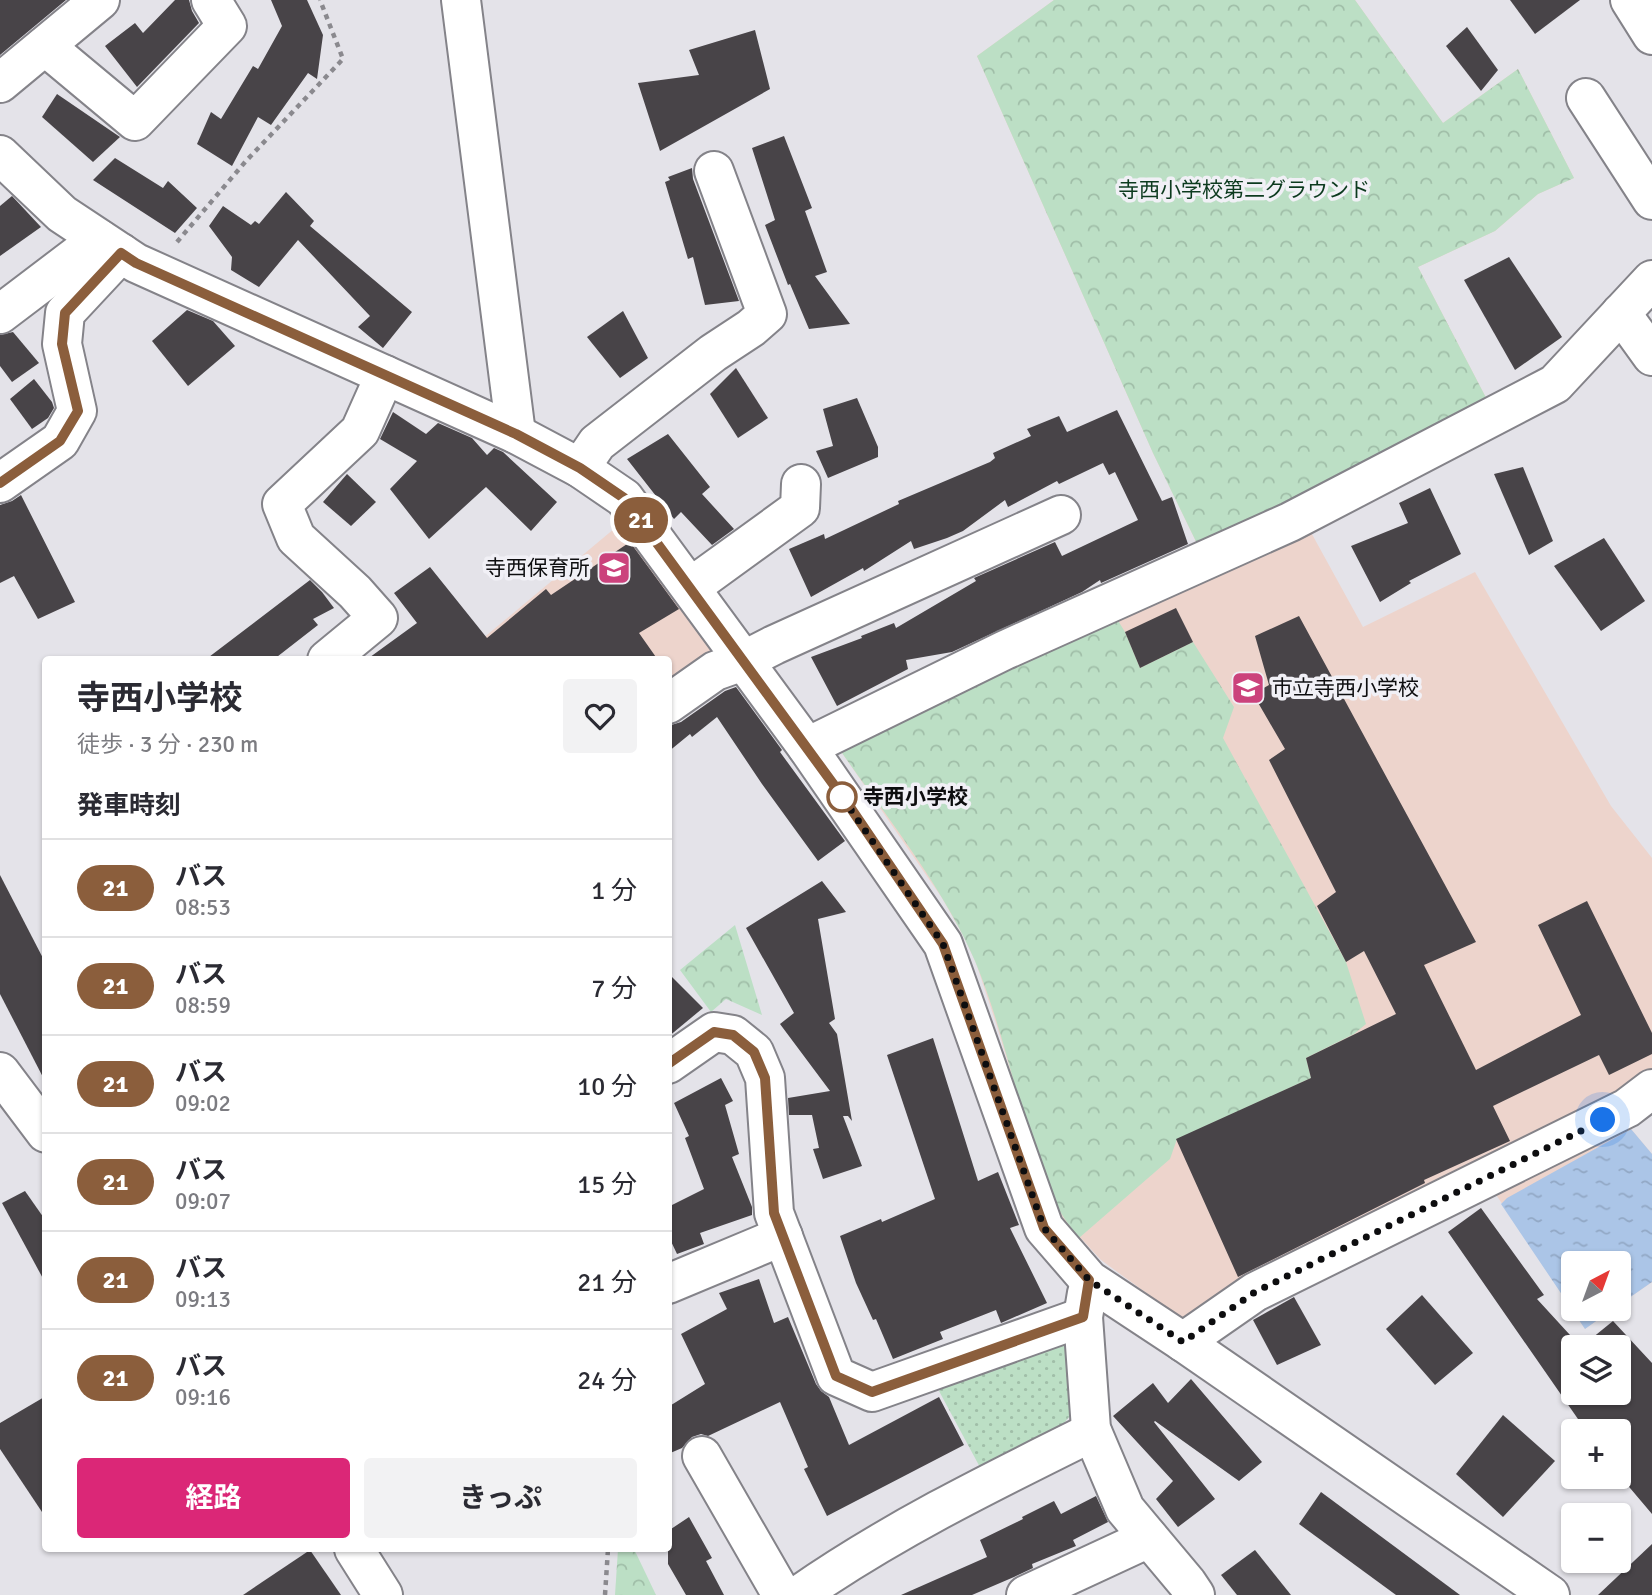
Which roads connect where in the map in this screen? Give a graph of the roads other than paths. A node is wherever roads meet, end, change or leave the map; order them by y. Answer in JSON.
{"nodes":[{"id":1,"x":100,"y":0,"type":"edge"},
{"id":2,"x":211,"y":0,"type":"edge"},
{"id":3,"x":461,"y":0,"type":"edge"},
{"id":4,"x":1630,"y":0,"type":"edge"},
{"id":5,"x":1652,"y":35,"type":"edge"},
{"id":6,"x":45,"y":46,"type":"junction"},
{"id":7,"x":0,"y":83,"type":"edge"},
{"id":8,"x":1586,"y":97,"type":"dead end"},
{"id":9,"x":0,"y":155,"type":"edge"},
{"id":10,"x":714,"y":171,"type":"dead end"},
{"id":11,"x":1652,"y":200,"type":"edge"},
{"id":12,"x":123,"y":254,"type":"junction"},
{"id":13,"x":1652,"y":280,"type":"edge"},
{"id":14,"x":1621,"y":313,"type":"junction"},
{"id":15,"x":0,"y":314,"type":"edge"},
{"id":16,"x":1652,"y":356,"type":"edge"},
{"id":17,"x":385,"y":375,"type":"junction"},
{"id":18,"x":516,"y":434,"type":"junction"},
{"id":19,"x":580,"y":468,"type":"junction"},
{"id":20,"x":0,"y":483,"type":"edge"},
{"id":21,"x":801,"y":484,"type":"dead end"},
{"id":22,"x":1061,"y":516,"type":"dead end"},
{"id":23,"x":691,"y":587,"type":"junction"},
{"id":24,"x":332,"y":656,"type":"edge"},
{"id":25,"x":743,"y":661,"type":"junction"},
{"id":26,"x":672,"y":701,"type":"edge"},
{"id":27,"x":807,"y":747,"type":"junction"},
{"id":28,"x":672,"y":1061,"type":"edge"},
{"id":29,"x":0,"y":1072,"type":"edge"},
{"id":30,"x":1652,"y":1089,"type":"edge"},
{"id":31,"x":42,"y":1128,"type":"edge"},
{"id":32,"x":783,"y":1236,"type":"junction"},
{"id":33,"x":672,"y":1282,"type":"edge"},
{"id":34,"x":1086,"y":1298,"type":"junction"},
{"id":35,"x":1183,"y":1342,"type":"junction"},
{"id":36,"x":1092,"y":1432,"type":"junction"},
{"id":37,"x":702,"y":1457,"type":"dead end"},
{"id":38,"x":1149,"y":1538,"type":"junction"},
{"id":39,"x":356,"y":1552,"type":"edge"},
{"id":40,"x":383,"y":1595,"type":"edge"},
{"id":41,"x":782,"y":1595,"type":"edge"},
{"id":42,"x":799,"y":1595,"type":"edge"},
{"id":43,"x":1026,"y":1595,"type":"edge"},
{"id":44,"x":1195,"y":1595,"type":"edge"},
{"id":45,"x":1550,"y":1595,"type":"edge"}],
"edges":[{"from":1,"to":6,"type":"street"},
{"from":2,"to":6,"type":"street"},
{"from":3,"to":18,"type":"street"},
{"from":4,"to":5,"type":"street"},
{"from":6,"to":7,"type":"street"},
{"from":8,"to":11,"type":"street"},
{"from":9,"to":12,"type":"street"},
{"from":10,"to":19,"type":"street"},
{"from":12,"to":15,"type":"street"},
{"from":12,"to":17,"type":"street"},
{"from":12,"to":20,"type":"street"},
{"from":13,"to":14,"type":"street"},
{"from":14,"to":16,"type":"street"},
{"from":14,"to":27,"type":"street"},
{"from":17,"to":18,"type":"street"},
{"from":17,"to":24,"type":"street"},
{"from":18,"to":19,"type":"street"},
{"from":19,"to":23,"type":"street"},
{"from":21,"to":23,"type":"street"},
{"from":22,"to":25,"type":"street"},
{"from":23,"to":25,"type":"street"},
{"from":25,"to":26,"type":"street"},
{"from":25,"to":27,"type":"street"},
{"from":27,"to":34,"type":"street"},
{"from":28,"to":32,"type":"street"},
{"from":29,"to":31,"type":"street"},
{"from":30,"to":35,"type":"street"},
{"from":32,"to":33,"type":"street"},
{"from":32,"to":34,"type":"street"},
{"from":34,"to":35,"type":"street"},
{"from":34,"to":36,"type":"street"},
{"from":35,"to":45,"type":"street"},
{"from":36,"to":38,"type":"street"},
{"from":36,"to":42,"type":"street"},
{"from":37,"to":41,"type":"street"},
{"from":38,"to":43,"type":"street"},
{"from":38,"to":44,"type":"street"},
{"from":39,"to":40,"type":"street"}]}
